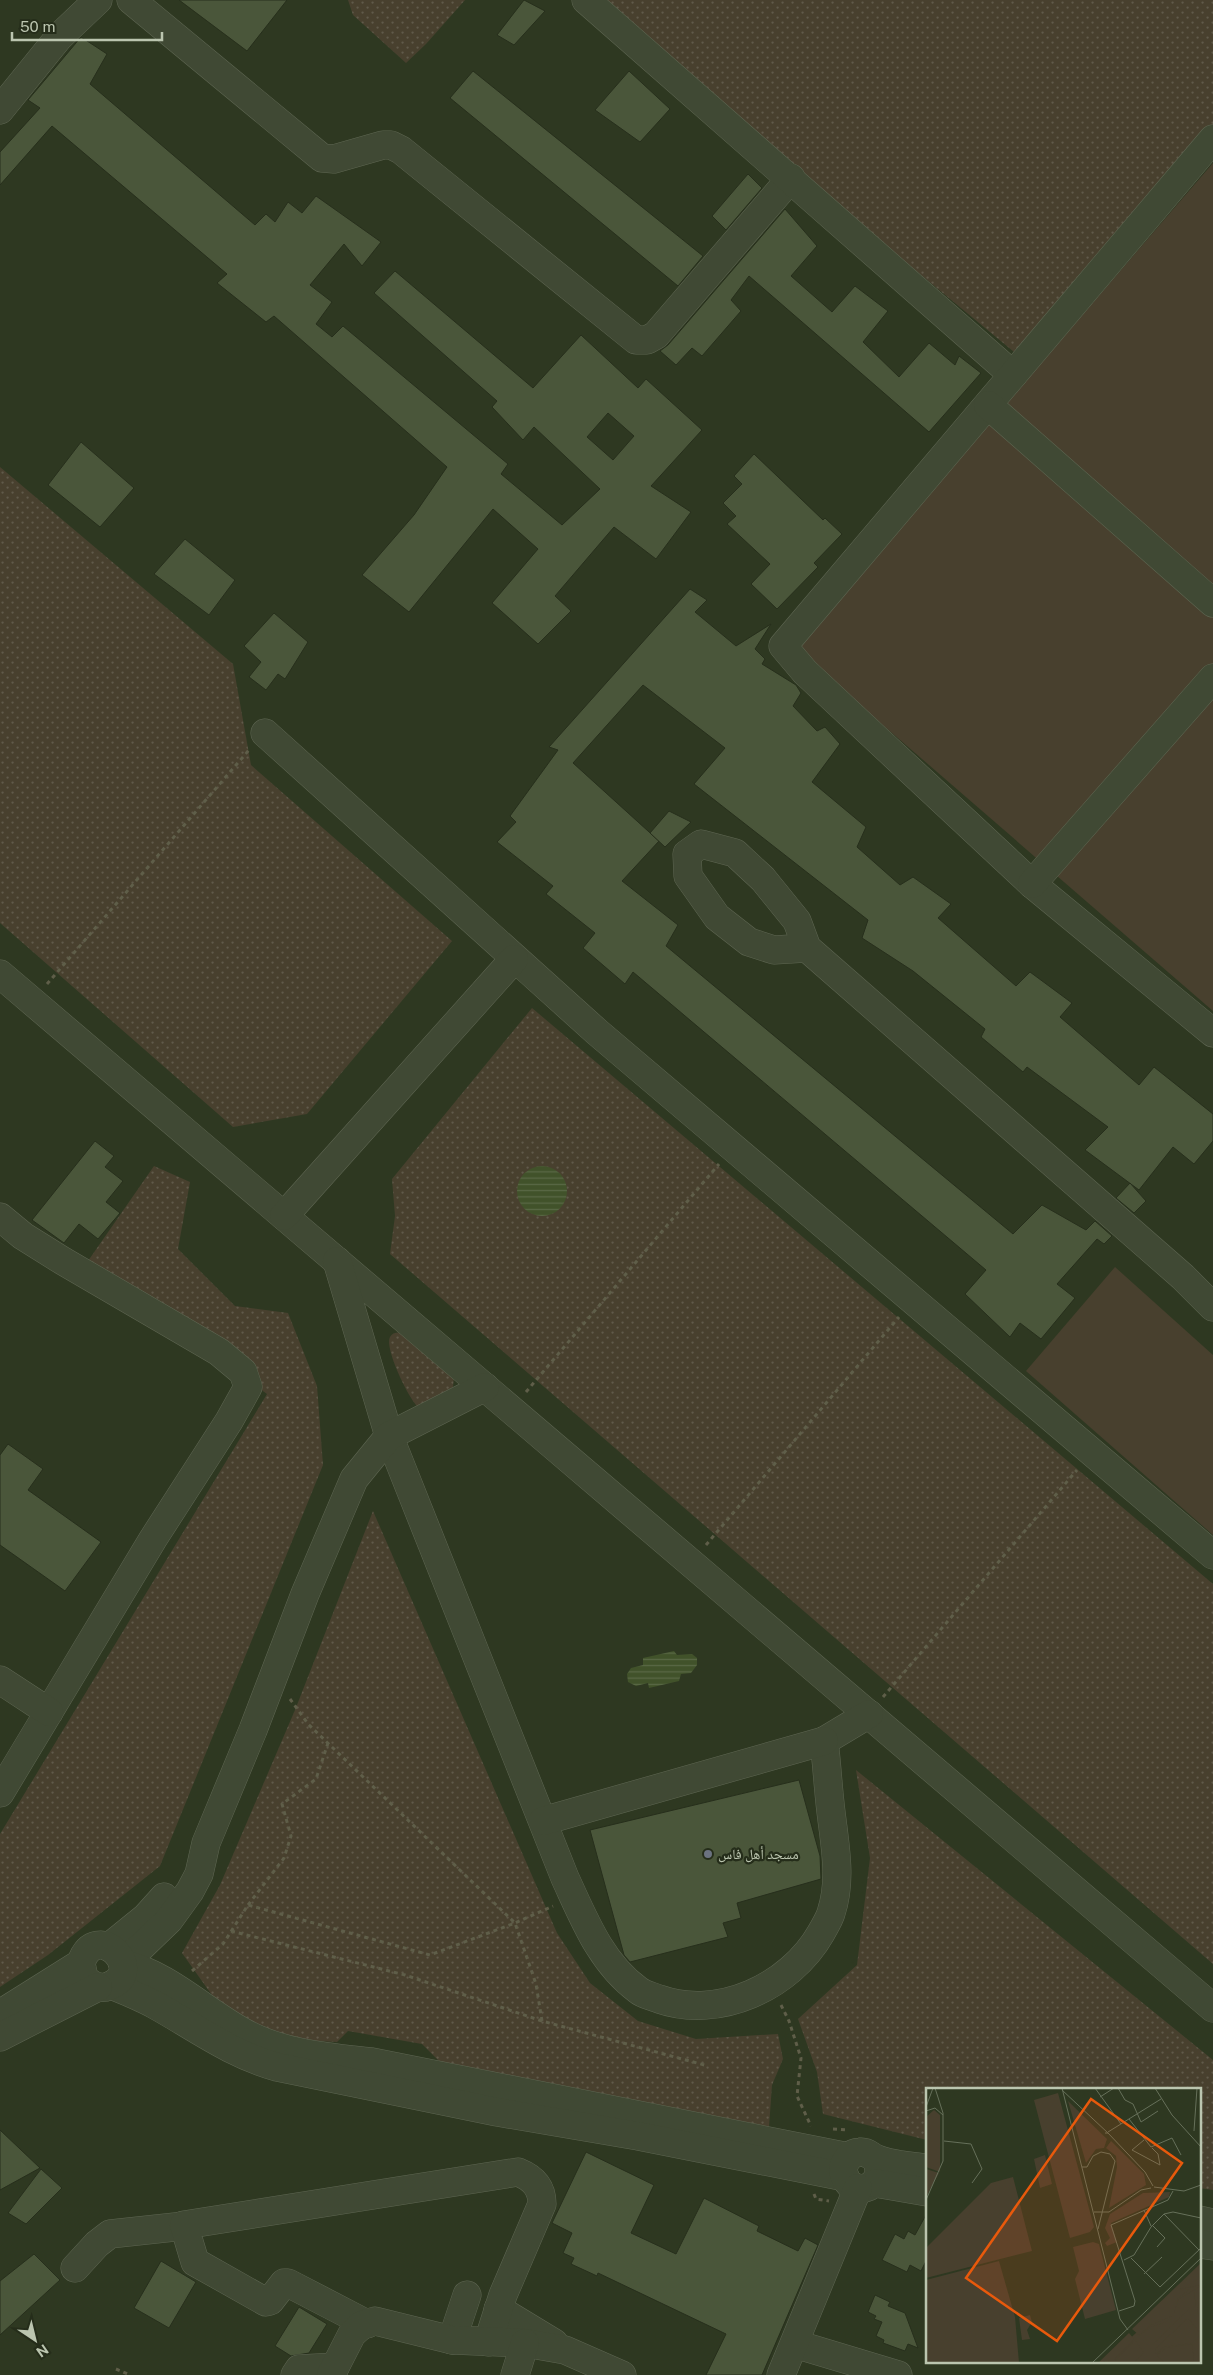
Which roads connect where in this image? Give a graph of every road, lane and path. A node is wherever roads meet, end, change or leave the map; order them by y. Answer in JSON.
{"nodes":[{"id":1,"x":98,"y":0,"type":"edge"},
{"id":2,"x":131,"y":0,"type":"edge"},
{"id":3,"x":586,"y":0,"type":"edge"},
{"id":4,"x":0,"y":110,"type":"edge"},
{"id":5,"x":1213,"y":139,"type":"edge"},
{"id":6,"x":791,"y":178,"type":"junction"},
{"id":7,"x":1013,"y":375,"type":"junction"},
{"id":8,"x":988,"y":405,"type":"junction"},
{"id":9,"x":1213,"y":603,"type":"edge"},
{"id":10,"x":1213,"y":678,"type":"edge"},
{"id":11,"x":265,"y":732,"type":"joint"},
{"id":12,"x":1032,"y":884,"type":"junction"},
{"id":13,"x":807,"y":948,"type":"junction"},
{"id":14,"x":514,"y":958,"type":"junction"},
{"id":15,"x":0,"y":974,"type":"edge"},
{"id":16,"x":32,"y":1001,"type":"junction"},
{"id":17,"x":1213,"y":1033,"type":"edge"},
{"id":18,"x":732,"y":1149,"type":"junction"},
{"id":19,"x":284,"y":1216,"type":"junction"},
{"id":20,"x":0,"y":1217,"type":"edge"},
{"id":21,"x":337,"y":1261,"type":"junction"},
{"id":22,"x":912,"y":1301,"type":"junction"},
{"id":23,"x":1213,"y":1307,"type":"edge"},
{"id":24,"x":485,"y":1387,"type":"junction"},
{"id":25,"x":511,"y":1410,"type":"junction"},
{"id":26,"x":389,"y":1436,"type":"junction"},
{"id":27,"x":1090,"y":1451,"type":"junction"},
{"id":28,"x":1213,"y":1555,"type":"edge"},
{"id":29,"x":690,"y":1562,"type":"junction"},
{"id":30,"x":0,"y":1680,"type":"edge"},
{"id":31,"x":285,"y":1692,"type":"dead end"},
{"id":32,"x":49,"y":1712,"type":"junction"},
{"id":33,"x":868,"y":1714,"type":"junction"},
{"id":34,"x":824,"y":1741,"type":"junction"},
{"id":35,"x":328,"y":1743,"type":"junction"},
{"id":36,"x":0,"y":1793,"type":"edge"},
{"id":37,"x":543,"y":1821,"type":"junction"},
{"id":38,"x":574,"y":1896,"type":"junction"},
{"id":39,"x":248,"y":1905,"type":"junction"},
{"id":40,"x":515,"y":1923,"type":"junction"},
{"id":41,"x":231,"y":1931,"type":"junction"},
{"id":42,"x":113,"y":1969,"type":"junction"},
{"id":43,"x":172,"y":1986,"type":"junction"},
{"id":44,"x":1213,"y":2008,"type":"edge"},
{"id":45,"x":0,"y":2014,"type":"edge"},
{"id":46,"x":542,"y":2021,"type":"junction"},
{"id":47,"x":0,"y":2037,"type":"edge"},
{"id":48,"x":708,"y":2066,"type":"dead end"},
{"id":49,"x":828,"y":2130,"type":"dead end"},
{"id":50,"x":860,"y":2166,"type":"junction"},
{"id":51,"x":926,"y":2168,"type":"edge"},
{"id":52,"x":926,"y":2192,"type":"edge"},
{"id":53,"x":1200,"y":2220,"type":"edge"},
{"id":54,"x":1213,"y":2223,"type":"edge"},
{"id":55,"x":184,"y":2226,"type":"junction"},
{"id":56,"x":1200,"y":2244,"type":"edge"},
{"id":57,"x":1213,"y":2246,"type":"edge"},
{"id":58,"x":75,"y":2268,"type":"dead end"},
{"id":59,"x":467,"y":2295,"type":"dead end"},
{"id":60,"x":498,"y":2309,"type":"junction"},
{"id":61,"x":367,"y":2324,"type":"junction"},
{"id":62,"x":452,"y":2340,"type":"junction"},
{"id":63,"x":488,"y":2342,"type":"junction"},
{"id":64,"x":525,"y":2343,"type":"junction"},
{"id":65,"x":795,"y":2344,"type":"junction"},
{"id":66,"x":565,"y":2350,"type":"junction"},
{"id":67,"x":116,"y":2369,"type":"dead end"},
{"id":68,"x":333,"y":2371,"type":"edge"},
{"id":69,"x":130,"y":2375,"type":"edge"},
{"id":70,"x":295,"y":2375,"type":"edge"},
{"id":71,"x":515,"y":2375,"type":"edge"},
{"id":72,"x":622,"y":2375,"type":"edge"},
{"id":73,"x":781,"y":2375,"type":"edge"},
{"id":74,"x":898,"y":2375,"type":"edge"}],
"edges":[{"from":1,"to":4,"type":"street"},
{"from":2,"to":6,"type":"street"},
{"from":3,"to":6,"type":"street"},
{"from":5,"to":7,"type":"street"},
{"from":6,"to":7,"type":"street"},
{"from":7,"to":8,"type":"street"},
{"from":8,"to":9,"type":"street"},
{"from":8,"to":12,"type":"street"},
{"from":10,"to":12,"type":"street"},
{"from":11,"to":14,"type":"street"},
{"from":11,"to":16,"type":"path"},
{"from":12,"to":17,"type":"street"},
{"from":13,"to":13,"type":"street"},
{"from":13,"to":23,"type":"street"},
{"from":14,"to":18,"type":"street"},
{"from":14,"to":19,"type":"street"},
{"from":15,"to":16,"type":"street"},
{"from":16,"to":19,"type":"street"},
{"from":18,"to":22,"type":"street"},
{"from":18,"to":25,"type":"path"},
{"from":19,"to":21,"type":"street"},
{"from":20,"to":32,"type":"street"},
{"from":21,"to":24,"type":"street"},
{"from":21,"to":26,"type":"street"},
{"from":22,"to":27,"type":"street"},
{"from":22,"to":29,"type":"path"},
{"from":24,"to":25,"type":"street"},
{"from":24,"to":26,"type":"street"},
{"from":25,"to":29,"type":"street"},
{"from":26,"to":37,"type":"street"},
{"from":26,"to":42,"type":"street"},
{"from":27,"to":28,"type":"street"},
{"from":27,"to":33,"type":"path"},
{"from":29,"to":33,"type":"street"},
{"from":30,"to":32,"type":"street"},
{"from":31,"to":35,"type":"path"},
{"from":32,"to":36,"type":"street"},
{"from":33,"to":34,"type":"street"},
{"from":33,"to":44,"type":"street"},
{"from":34,"to":37,"type":"street"},
{"from":34,"to":38,"type":"street"},
{"from":35,"to":39,"type":"path"},
{"from":35,"to":40,"type":"path"},
{"from":37,"to":38,"type":"street"},
{"from":38,"to":40,"type":"path"},
{"from":39,"to":40,"type":"path"},
{"from":39,"to":41,"type":"path"},
{"from":40,"to":46,"type":"path"},
{"from":41,"to":43,"type":"path"},
{"from":41,"to":46,"type":"path"},
{"from":42,"to":43,"type":"street"},
{"from":42,"to":45,"type":"street"},
{"from":42,"to":47,"type":"street"},
{"from":42,"to":50,"type":"street"},
{"from":43,"to":50,"type":"street"},
{"from":46,"to":48,"type":"path"},
{"from":49,"to":50,"type":"path"},
{"from":50,"to":51,"type":"street"},
{"from":50,"to":52,"type":"street"},
{"from":50,"to":65,"type":"street"},
{"from":53,"to":54,"type":"street"},
{"from":55,"to":58,"type":"street"},
{"from":55,"to":60,"type":"street"},
{"from":55,"to":61,"type":"street"},
{"from":56,"to":57,"type":"street"},
{"from":59,"to":62,"type":"street"},
{"from":60,"to":63,"type":"street"},
{"from":60,"to":66,"type":"street"},
{"from":61,"to":62,"type":"street"},
{"from":61,"to":68,"type":"street"},
{"from":62,"to":63,"type":"street"},
{"from":63,"to":64,"type":"street"},
{"from":64,"to":66,"type":"street"},
{"from":64,"to":71,"type":"street"},
{"from":65,"to":73,"type":"street"},
{"from":65,"to":74,"type":"street"},
{"from":66,"to":72,"type":"street"},
{"from":67,"to":69,"type":"path"},
{"from":68,"to":70,"type":"street"}]}
